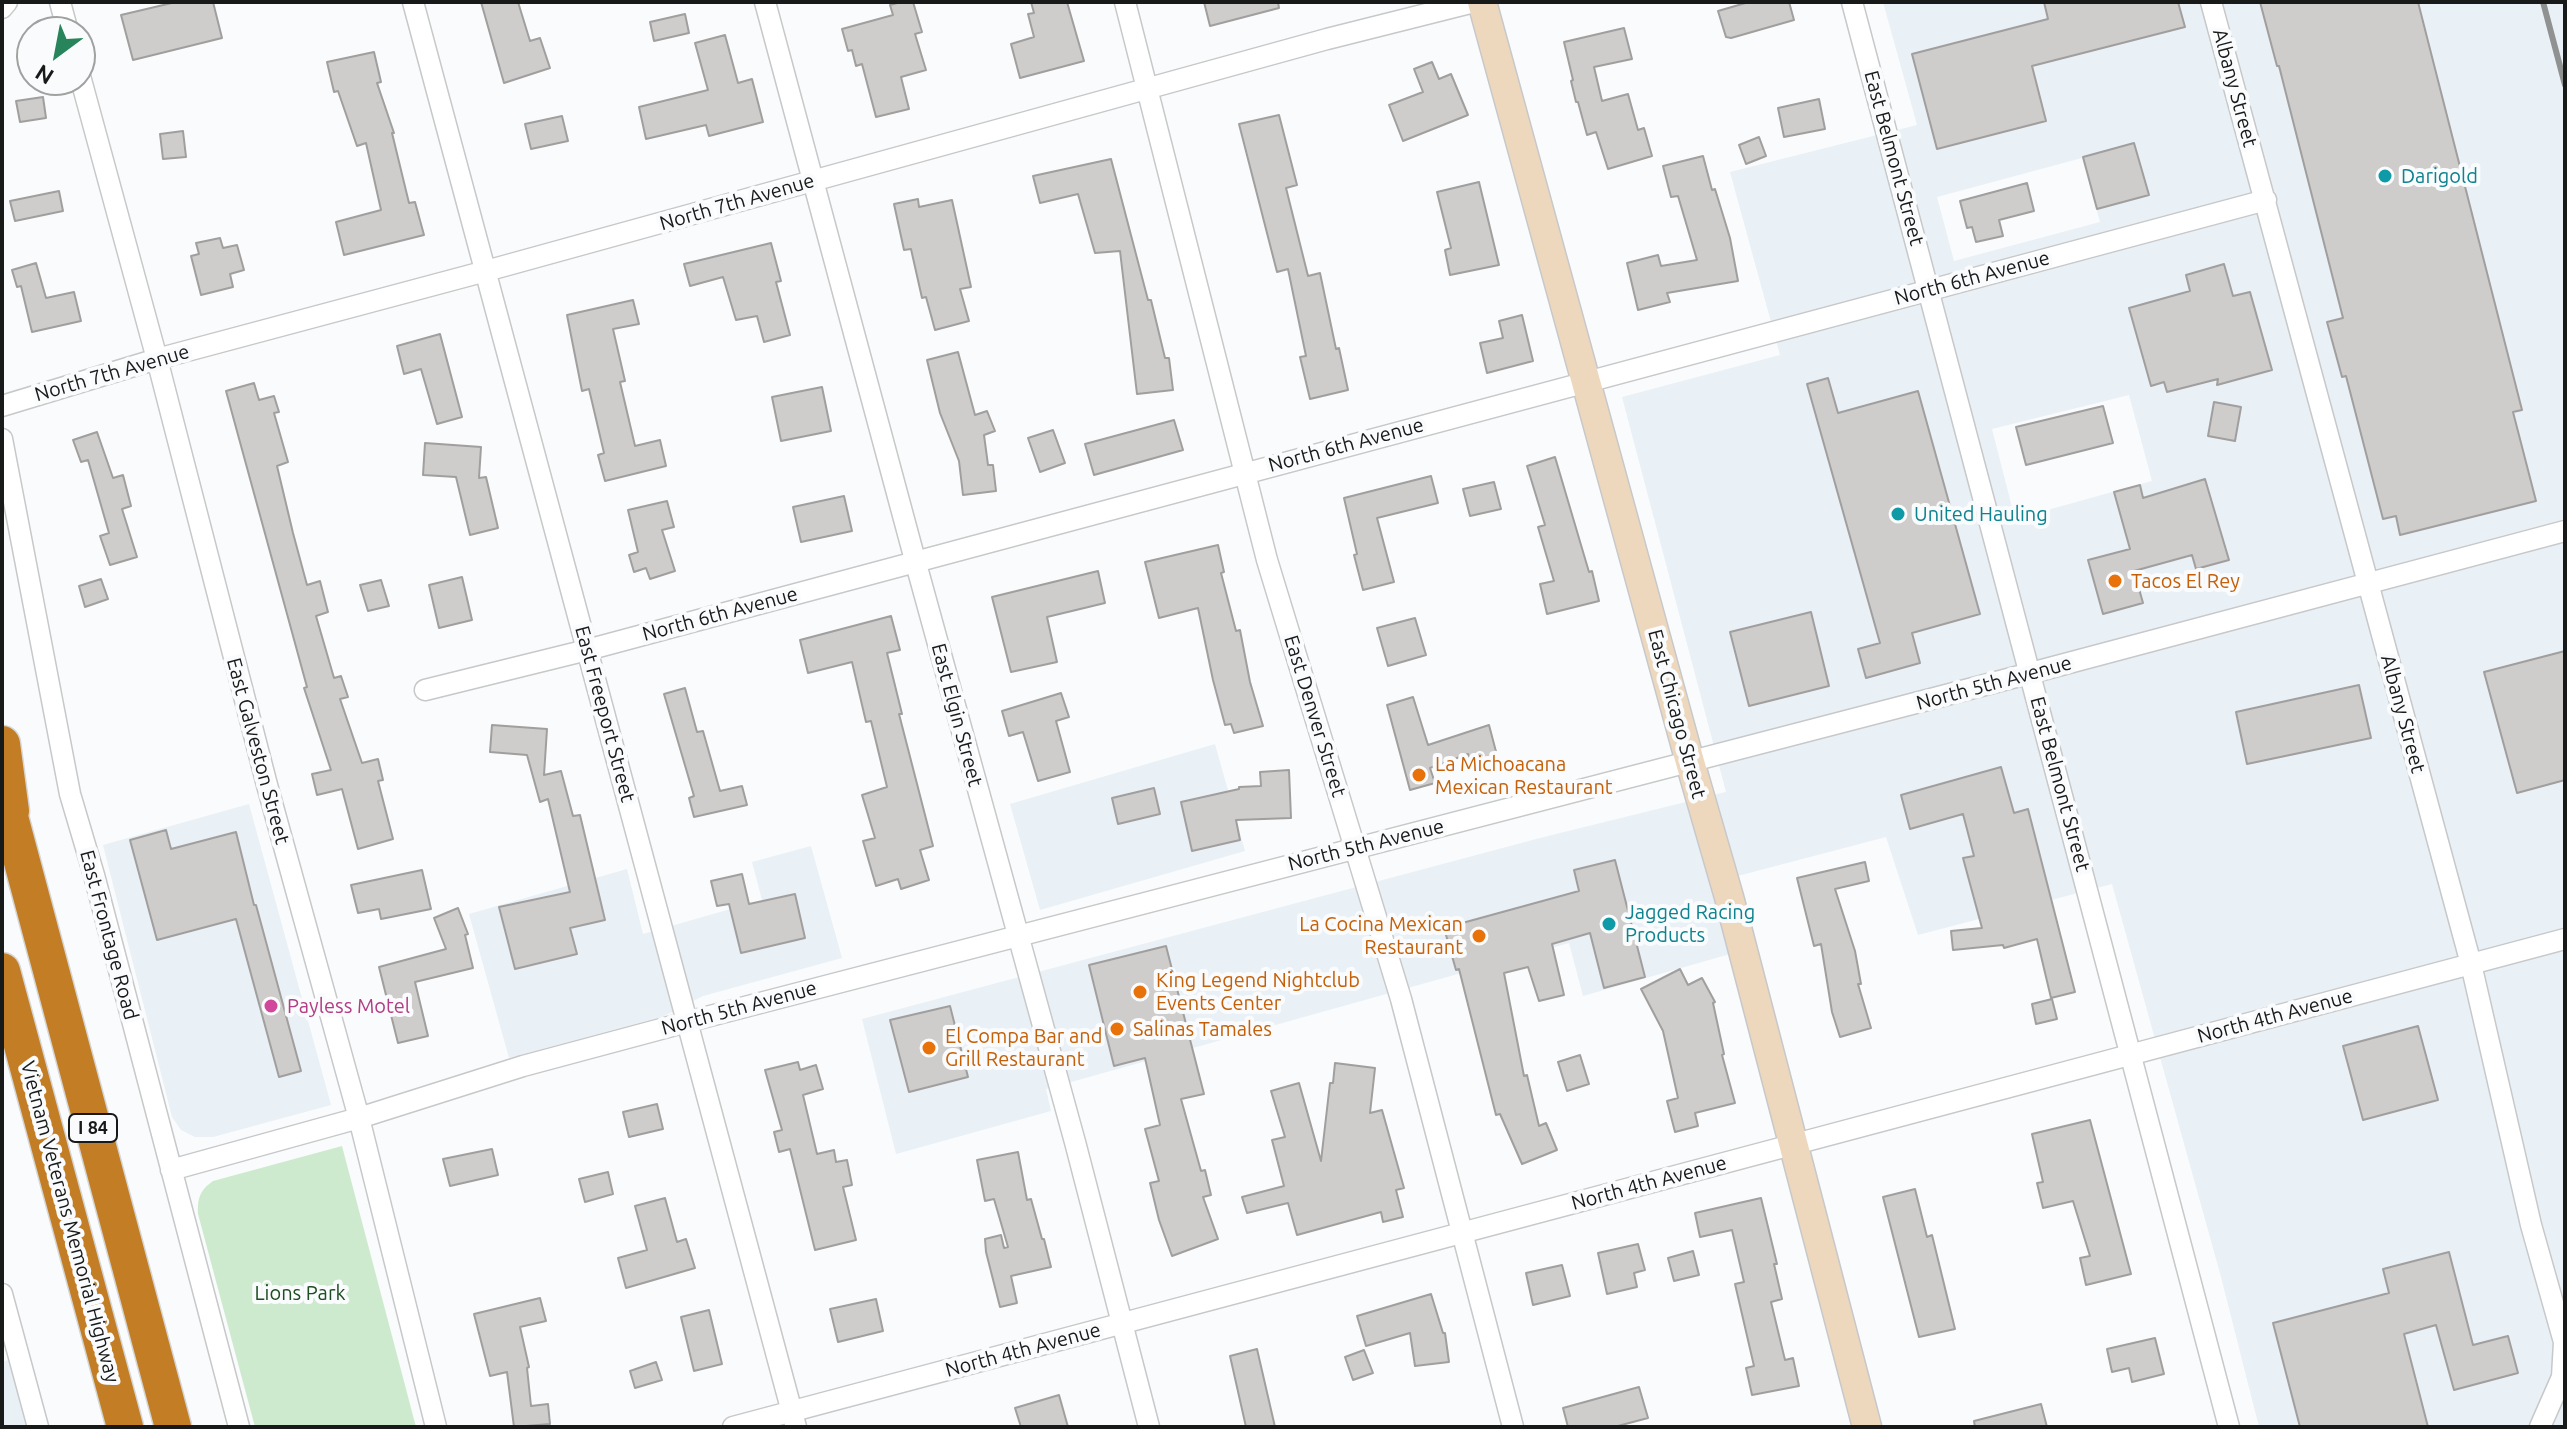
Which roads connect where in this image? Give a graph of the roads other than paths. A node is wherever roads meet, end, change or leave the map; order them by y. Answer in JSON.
{"nodes":[{"id":1,"x":7,"y":2,"type":"edge"},
{"id":2,"x":413,"y":2,"type":"edge"},
{"id":3,"x":765,"y":2,"type":"edge"},
{"id":4,"x":1125,"y":2,"type":"edge"},
{"id":5,"x":1474,"y":2,"type":"edge"},
{"id":6,"x":1482,"y":2,"type":"edge"},
{"id":7,"x":1852,"y":2,"type":"edge"},
{"id":8,"x":2211,"y":2,"type":"edge"},
{"id":9,"x":2,"y":8,"type":"edge"},
{"id":10,"x":1146,"y":90,"type":"junction"},
{"id":11,"x":85,"y":96,"type":"edge"},
{"id":12,"x":813,"y":180,"type":"junction"},
{"id":13,"x":2266,"y":200,"type":"junction"},
{"id":14,"x":486,"y":271,"type":"junction"},
{"id":15,"x":1929,"y":289,"type":"junction"},
{"id":16,"x":157,"y":359,"type":"junction"},
{"id":17,"x":1588,"y":383,"type":"junction"},
{"id":18,"x":2,"y":406,"type":"edge"},
{"id":19,"x":2,"y":439,"type":"edge"},
{"id":20,"x":1244,"y":472,"type":"junction"},
{"id":21,"x":2565,"y":531,"type":"edge"},
{"id":22,"x":915,"y":560,"type":"junction"},
{"id":23,"x":2368,"y":584,"type":"junction"},
{"id":24,"x":587,"y":650,"type":"junction"},
{"id":25,"x":2031,"y":673,"type":"junction"},
{"id":26,"x":425,"y":690,"type":"dead end"},
{"id":27,"x":2,"y":744,"type":"edge"},
{"id":28,"x":1690,"y":762,"type":"junction"},
{"id":29,"x":2,"y":787,"type":"edge"},
{"id":30,"x":14,"y":828,"type":"junction"},
{"id":31,"x":1354,"y":847,"type":"junction"},
{"id":32,"x":1017,"y":935,"type":"junction"},
{"id":33,"x":2565,"y":939,"type":"edge"},
{"id":34,"x":2471,"y":964,"type":"junction"},
{"id":35,"x":2,"y":971,"type":"edge"},
{"id":36,"x":687,"y":1022,"type":"junction"},
{"id":37,"x":2131,"y":1054,"type":"junction"},
{"id":38,"x":359,"y":1118,"type":"junction"},
{"id":39,"x":1793,"y":1144,"type":"junction"},
{"id":40,"x":171,"y":1170,"type":"junction"},
{"id":41,"x":1464,"y":1232,"type":"junction"},
{"id":42,"x":2,"y":1294,"type":"edge"},
{"id":43,"x":1122,"y":1323,"type":"junction"},
{"id":44,"x":794,"y":1419,"type":"edge"},
{"id":45,"x":38,"y":1427,"type":"edge"},
{"id":46,"x":125,"y":1427,"type":"edge"},
{"id":47,"x":173,"y":1427,"type":"edge"},
{"id":48,"x":239,"y":1427,"type":"edge"},
{"id":49,"x":436,"y":1427,"type":"edge"},
{"id":50,"x":733,"y":1427,"type":"edge"},
{"id":51,"x":1149,"y":1427,"type":"edge"},
{"id":52,"x":1513,"y":1427,"type":"edge"},
{"id":53,"x":1867,"y":1427,"type":"edge"},
{"id":54,"x":2229,"y":1427,"type":"edge"},
{"id":55,"x":2540,"y":1427,"type":"edge"}],
"edges":[{"from":1,"to":9,"type":"street"},
{"from":2,"to":14,"type":"street","name":"East Freeport Street"},
{"from":3,"to":12,"type":"street","name":"East Elgin Street"},
{"from":4,"to":10,"type":"street","name":"East Denver Street"},
{"from":5,"to":10,"type":"street","name":"North 7th Avenue"},
{"from":6,"to":17,"type":"street","name":"East Chicago Street"},
{"from":7,"to":15,"type":"street","name":"East Belmont Street"},
{"from":8,"to":13,"type":"street","name":"Albany Street"},
{"from":10,"to":12,"type":"street","name":"North 7th Avenue"},
{"from":10,"to":20,"type":"street","name":"East Denver Street"},
{"from":11,"to":16,"type":"street","name":"East Galveston Street"},
{"from":12,"to":14,"type":"street","name":"North 7th Avenue"},
{"from":12,"to":22,"type":"street","name":"East Elgin Street"},
{"from":13,"to":15,"type":"street","name":"North 6th Avenue"},
{"from":13,"to":23,"type":"street","name":"Albany Street"},
{"from":14,"to":16,"type":"street","name":"North 7th Avenue"},
{"from":14,"to":24,"type":"street","name":"East Freeport Street"},
{"from":15,"to":17,"type":"street","name":"North 6th Avenue"},
{"from":15,"to":25,"type":"street","name":"East Belmont Street"},
{"from":16,"to":18,"type":"street","name":"North 7th Avenue"},
{"from":16,"to":38,"type":"street","name":"East Galveston Street"},
{"from":17,"to":20,"type":"street","name":"North 6th Avenue"},
{"from":17,"to":28,"type":"street","name":"East Chicago Street"},
{"from":19,"to":40,"type":"street","name":"East Frontage Road"},
{"from":20,"to":22,"type":"street","name":"North 6th Avenue"},
{"from":20,"to":31,"type":"street","name":"East Denver Street"},
{"from":21,"to":23,"type":"street","name":"North 5th Avenue"},
{"from":22,"to":24,"type":"street","name":"North 6th Avenue"},
{"from":22,"to":32,"type":"street","name":"East Elgin Street"},
{"from":23,"to":25,"type":"street","name":"North 5th Avenue"},
{"from":23,"to":34,"type":"street","name":"Albany Street"},
{"from":24,"to":26,"type":"street","name":"North 6th Avenue"},
{"from":24,"to":36,"type":"street","name":"East Freeport Street"},
{"from":25,"to":28,"type":"street","name":"North 5th Avenue"},
{"from":25,"to":37,"type":"street","name":"East Belmont Street"},
{"from":27,"to":30,"type":"highway"},
{"from":28,"to":31,"type":"street","name":"North 5th Avenue"},
{"from":28,"to":39,"type":"street","name":"East Chicago Street"},
{"from":29,"to":30,"type":"highway","number":"I 84"},
{"from":30,"to":47,"type":"highway","number":"I 84"},
{"from":31,"to":32,"type":"street","name":"North 5th Avenue"},
{"from":31,"to":41,"type":"street","name":"East Denver Street"},
{"from":32,"to":36,"type":"street","name":"North 5th Avenue"},
{"from":32,"to":43,"type":"street","name":"East Elgin Street"},
{"from":33,"to":34,"type":"street","name":"North 4th Avenue"},
{"from":34,"to":37,"type":"street","name":"North 4th Avenue"},
{"from":34,"to":55,"type":"street","name":"Albany Street"},
{"from":35,"to":46,"type":"highway","name":"Vietnam Veterans Memorial Highway","number":"I 84"},
{"from":36,"to":38,"type":"street","name":"North 5th Avenue"},
{"from":36,"to":44,"type":"street","name":"East Freeport Street"},
{"from":37,"to":39,"type":"street","name":"North 4th Avenue"},
{"from":37,"to":54,"type":"street","name":"East Belmont Street"},
{"from":38,"to":40,"type":"street","name":"North 5th Avenue"},
{"from":38,"to":49,"type":"street","name":"East Galveston Street"},
{"from":39,"to":41,"type":"street","name":"North 4th Avenue"},
{"from":39,"to":53,"type":"street","name":"East Chicago Street"},
{"from":40,"to":48,"type":"street","name":"East Frontage Road"},
{"from":41,"to":43,"type":"street","name":"North 4th Avenue"},
{"from":41,"to":52,"type":"street","name":"East Denver Street"},
{"from":42,"to":45,"type":"street"},
{"from":43,"to":44,"type":"street","name":"North 4th Avenue"},
{"from":43,"to":51,"type":"street","name":"East Elgin Street"},
{"from":44,"to":50,"type":"street","name":"North 4th Avenue"}]}
